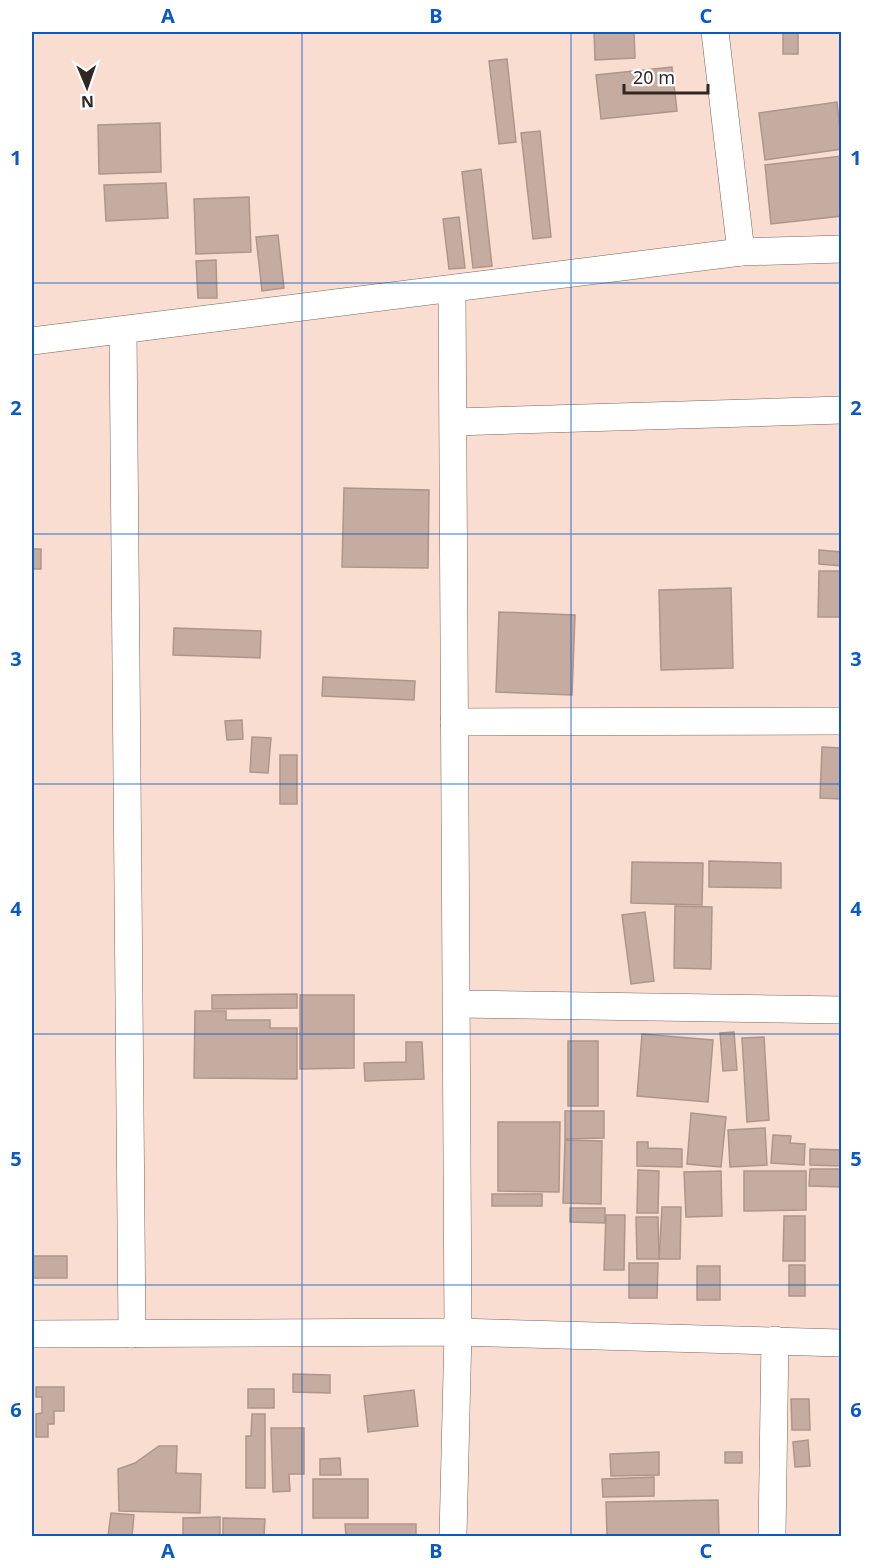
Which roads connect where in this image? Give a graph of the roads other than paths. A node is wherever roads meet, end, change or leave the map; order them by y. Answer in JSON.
{"nodes":[{"id":1,"x":715,"y":32,"type":"edge"},
{"id":2,"x":842,"y":249,"type":"edge"},
{"id":3,"x":741,"y":252,"type":"junction"},
{"id":4,"x":452,"y":290,"type":"junction"},
{"id":5,"x":123,"y":330,"type":"junction"},
{"id":6,"x":32,"y":341,"type":"edge"},
{"id":7,"x":842,"y":410,"type":"edge"},
{"id":8,"x":455,"y":422,"type":"junction"},
{"id":9,"x":842,"y":721,"type":"edge"},
{"id":10,"x":454,"y":722,"type":"junction"},
{"id":11,"x":457,"y":1004,"type":"junction"},
{"id":12,"x":842,"y":1010,"type":"edge"},
{"id":13,"x":458,"y":1332,"type":"junction"},
{"id":14,"x":32,"y":1334,"type":"edge"},
{"id":15,"x":132,"y":1334,"type":"junction"},
{"id":16,"x":775,"y":1340,"type":"junction"},
{"id":17,"x":842,"y":1342,"type":"edge"},
{"id":18,"x":453,"y":1536,"type":"edge"},
{"id":19,"x":772,"y":1536,"type":"edge"}],
"edges":[{"from":1,"to":3,"type":"street"},
{"from":2,"to":3,"type":"street"},
{"from":3,"to":4,"type":"street"},
{"from":4,"to":5,"type":"street"},
{"from":4,"to":8,"type":"street"},
{"from":5,"to":6,"type":"street"},
{"from":5,"to":15,"type":"street"},
{"from":7,"to":8,"type":"street"},
{"from":8,"to":10,"type":"street"},
{"from":9,"to":10,"type":"street"},
{"from":10,"to":11,"type":"street"},
{"from":11,"to":12,"type":"street"},
{"from":11,"to":13,"type":"street"},
{"from":13,"to":15,"type":"street"},
{"from":13,"to":16,"type":"street"},
{"from":13,"to":18,"type":"street"},
{"from":14,"to":15,"type":"street"},
{"from":16,"to":17,"type":"street"},
{"from":16,"to":19,"type":"street"}]}
